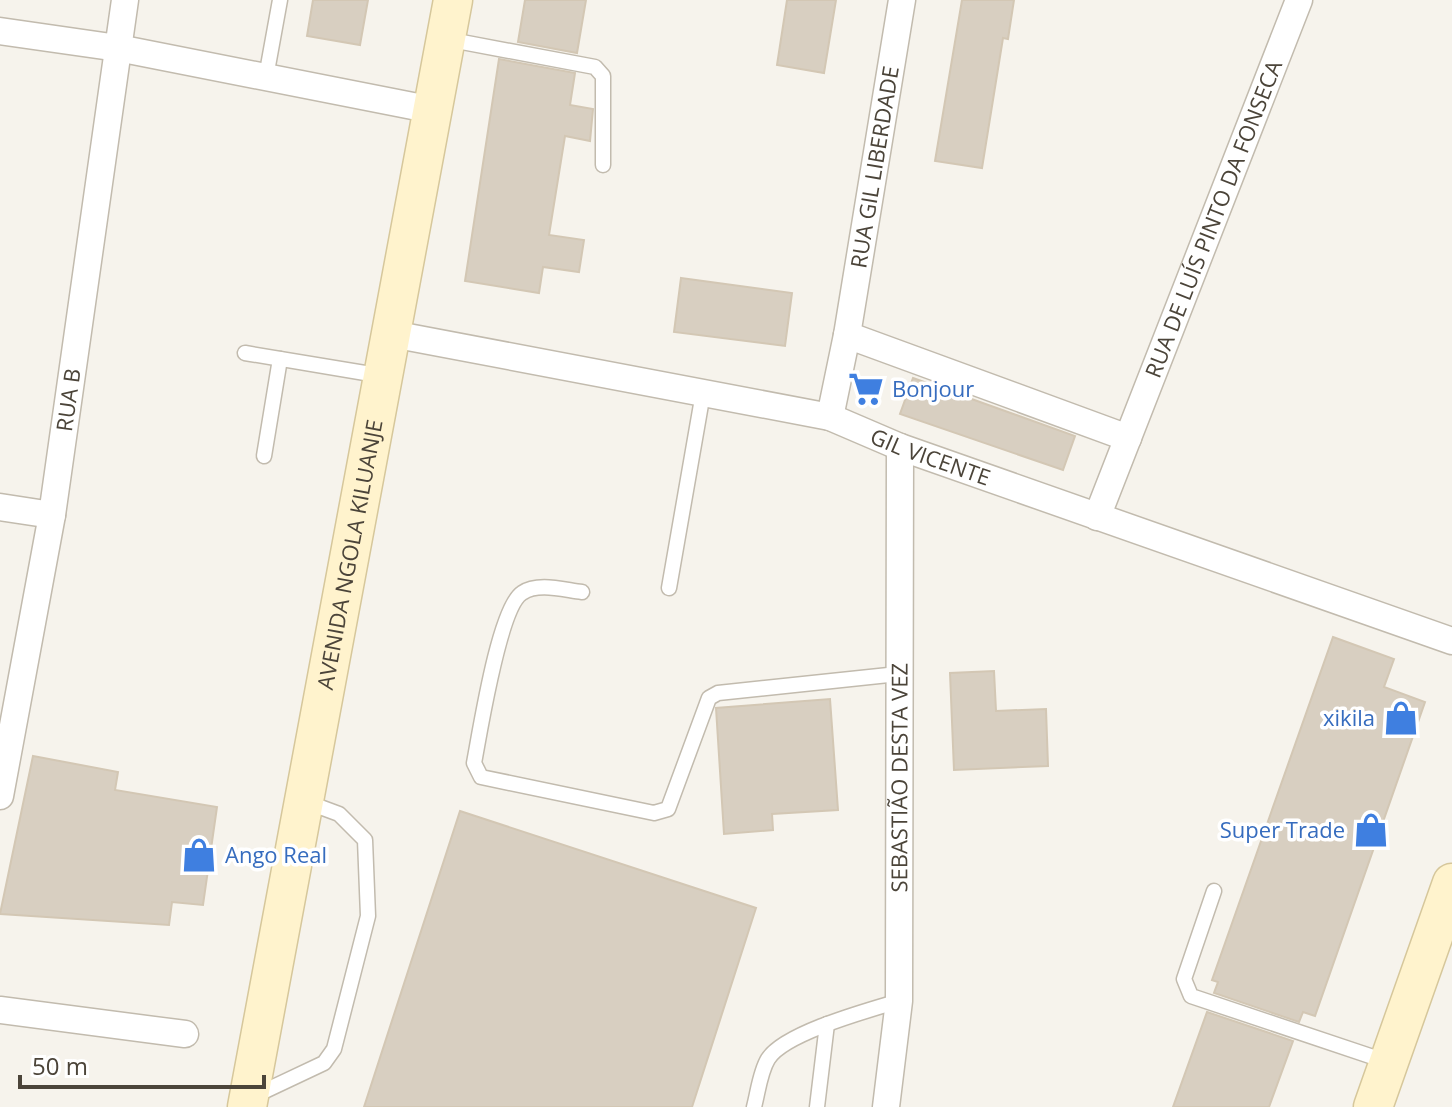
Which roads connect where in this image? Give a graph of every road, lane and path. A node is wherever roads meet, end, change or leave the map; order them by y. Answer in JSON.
{"nodes":[{"id":1,"x":125,"y":0,"type":"edge"},
{"id":2,"x":280,"y":0,"type":"edge"},
{"id":3,"x":453,"y":0,"type":"edge"},
{"id":4,"x":902,"y":0,"type":"edge"},
{"id":5,"x":1299,"y":0,"type":"edge"},
{"id":6,"x":0,"y":31,"type":"edge"},
{"id":7,"x":446,"y":39,"type":"junction"},
{"id":8,"x":118,"y":48,"type":"junction"},
{"id":9,"x":266,"y":77,"type":"junction"},
{"id":10,"x":433,"y":110,"type":"junction"},
{"id":11,"x":603,"y":165,"type":"dead end"},
{"id":12,"x":392,"y":334,"type":"junction"},
{"id":13,"x":847,"y":335,"type":"junction"},
{"id":14,"x":245,"y":353,"type":"dead end"},
{"id":15,"x":280,"y":359,"type":"junction"},
{"id":16,"x":385,"y":377,"type":"junction"},
{"id":17,"x":703,"y":393,"type":"junction"},
{"id":18,"x":830,"y":417,"type":"junction"},
{"id":19,"x":1128,"y":438,"type":"junction"},
{"id":20,"x":900,"y":447,"type":"junction"},
{"id":21,"x":264,"y":456,"type":"dead end"},
{"id":22,"x":0,"y":507,"type":"edge"},
{"id":23,"x":52,"y":515,"type":"junction"},
{"id":24,"x":1097,"y":517,"type":"junction"},
{"id":25,"x":669,"y":588,"type":"dead end"},
{"id":26,"x":582,"y":592,"type":"dead end"},
{"id":27,"x":1452,"y":641,"type":"edge"},
{"id":28,"x":898,"y":674,"type":"junction"},
{"id":29,"x":0,"y":796,"type":"edge"},
{"id":30,"x":304,"y":801,"type":"junction"},
{"id":31,"x":1452,"y":883,"type":"edge"},
{"id":32,"x":1214,"y":891,"type":"dead end"},
{"id":33,"x":899,"y":1001,"type":"junction"},
{"id":34,"x":0,"y":1010,"type":"edge"},
{"id":35,"x":827,"y":1024,"type":"junction"},
{"id":36,"x":185,"y":1034,"type":"dead end"},
{"id":37,"x":1390,"y":1062,"type":"junction"},
{"id":38,"x":247,"y":1103,"type":"edge"},
{"id":39,"x":754,"y":1107,"type":"edge"},
{"id":40,"x":817,"y":1107,"type":"edge"},
{"id":41,"x":886,"y":1107,"type":"edge"},
{"id":42,"x":1373,"y":1107,"type":"edge"}],
"edges":[{"from":1,"to":8,"type":"street","name":"RUA B"},
{"from":2,"to":9,"type":"lane"},
{"from":3,"to":7,"type":"main road","name":"AVENIDA NGOLA KILUANJE"},
{"from":4,"to":13,"type":"street","name":"RUA GIL LIBERDADE"},
{"from":5,"to":19,"type":"street","name":"RUA DE LUÍS PINTO DA FONSECA"},
{"from":6,"to":8,"type":"street"},
{"from":7,"to":10,"type":"main road","name":"AVENIDA NGOLA KILUANJE"},
{"from":7,"to":11,"type":"lane"},
{"from":8,"to":9,"type":"street"},
{"from":8,"to":23,"type":"street","name":"RUA B"},
{"from":9,"to":10,"type":"street"},
{"from":10,"to":12,"type":"main road","name":"AVENIDA NGOLA KILUANJE"},
{"from":12,"to":16,"type":"main road","name":"AVENIDA NGOLA KILUANJE"},
{"from":12,"to":17,"type":"street","name":"GIL VICENTE"},
{"from":13,"to":18,"type":"street","name":"RUA GIL LIBERDADE"},
{"from":13,"to":19,"type":"street"},
{"from":14,"to":15,"type":"lane"},
{"from":15,"to":16,"type":"lane"},
{"from":15,"to":21,"type":"lane"},
{"from":16,"to":30,"type":"main road","name":"AVENIDA NGOLA KILUANJE"},
{"from":17,"to":18,"type":"street","name":"GIL VICENTE"},
{"from":17,"to":25,"type":"lane"},
{"from":18,"to":20,"type":"street","name":"GIL VICENTE"},
{"from":19,"to":24,"type":"street","name":"RUA DE LUÍS PINTO DA FONSECA"},
{"from":20,"to":24,"type":"street","name":"GIL VICENTE"},
{"from":20,"to":28,"type":"street","name":"SEBASTIÃO DESTA VEZ"},
{"from":22,"to":23,"type":"street"},
{"from":23,"to":29,"type":"street","name":"RUA B"},
{"from":24,"to":27,"type":"street","name":"GIL VICENTE"},
{"from":26,"to":28,"type":"lane"},
{"from":28,"to":33,"type":"street","name":"SEBASTIÃO DESTA VEZ"},
{"from":30,"to":38,"type":"main road","name":"AVENIDA NGOLA KILUANJE"},
{"from":30,"to":38,"type":"lane"},
{"from":31,"to":37,"type":"main road"},
{"from":32,"to":37,"type":"lane"},
{"from":33,"to":35,"type":"lane"},
{"from":33,"to":41,"type":"street","name":"SEBASTIÃO DESTA VEZ"},
{"from":34,"to":36,"type":"street"},
{"from":35,"to":39,"type":"lane"},
{"from":35,"to":40,"type":"lane"},
{"from":37,"to":42,"type":"main road"}]}
